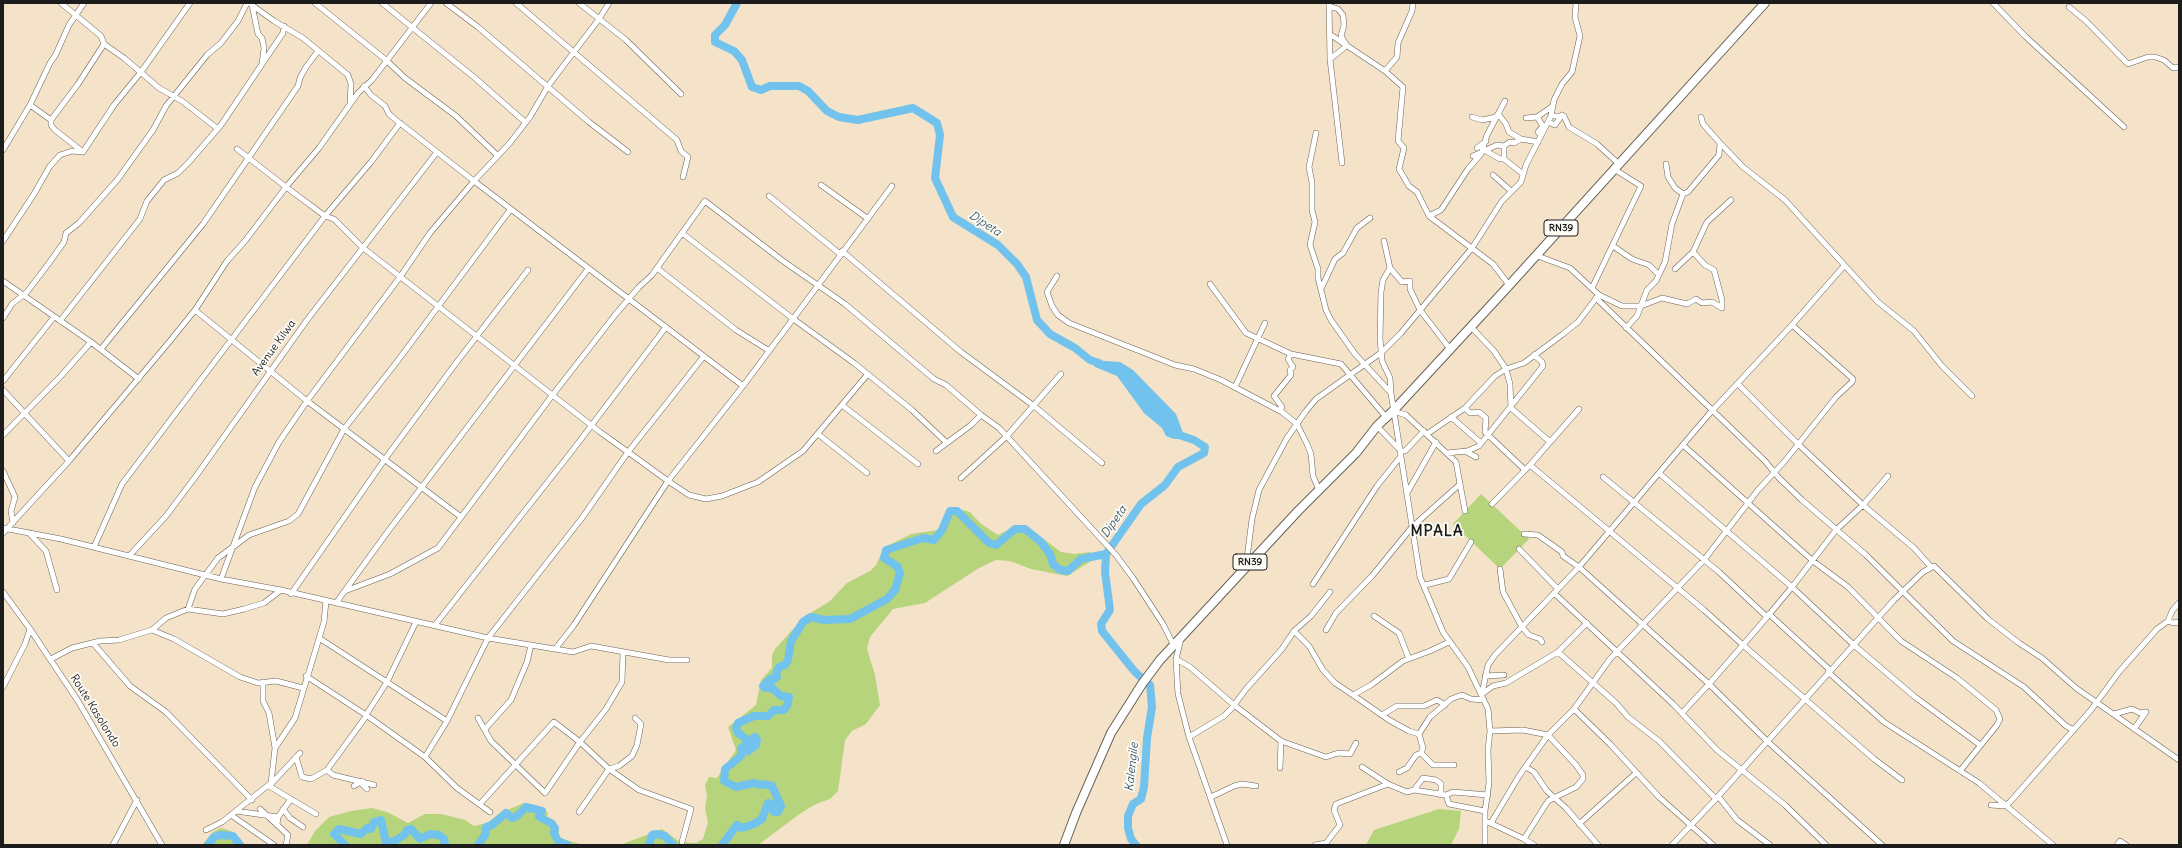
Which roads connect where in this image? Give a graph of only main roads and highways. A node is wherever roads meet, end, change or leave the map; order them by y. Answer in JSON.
{"nodes":[{"id":1,"x":1765,"y":3,"type":"edge"},
{"id":2,"x":1064,"y":845,"type":"edge"}],
"edges":[{"from":1,"to":2,"type":"highway","number":"RN39"}]}
